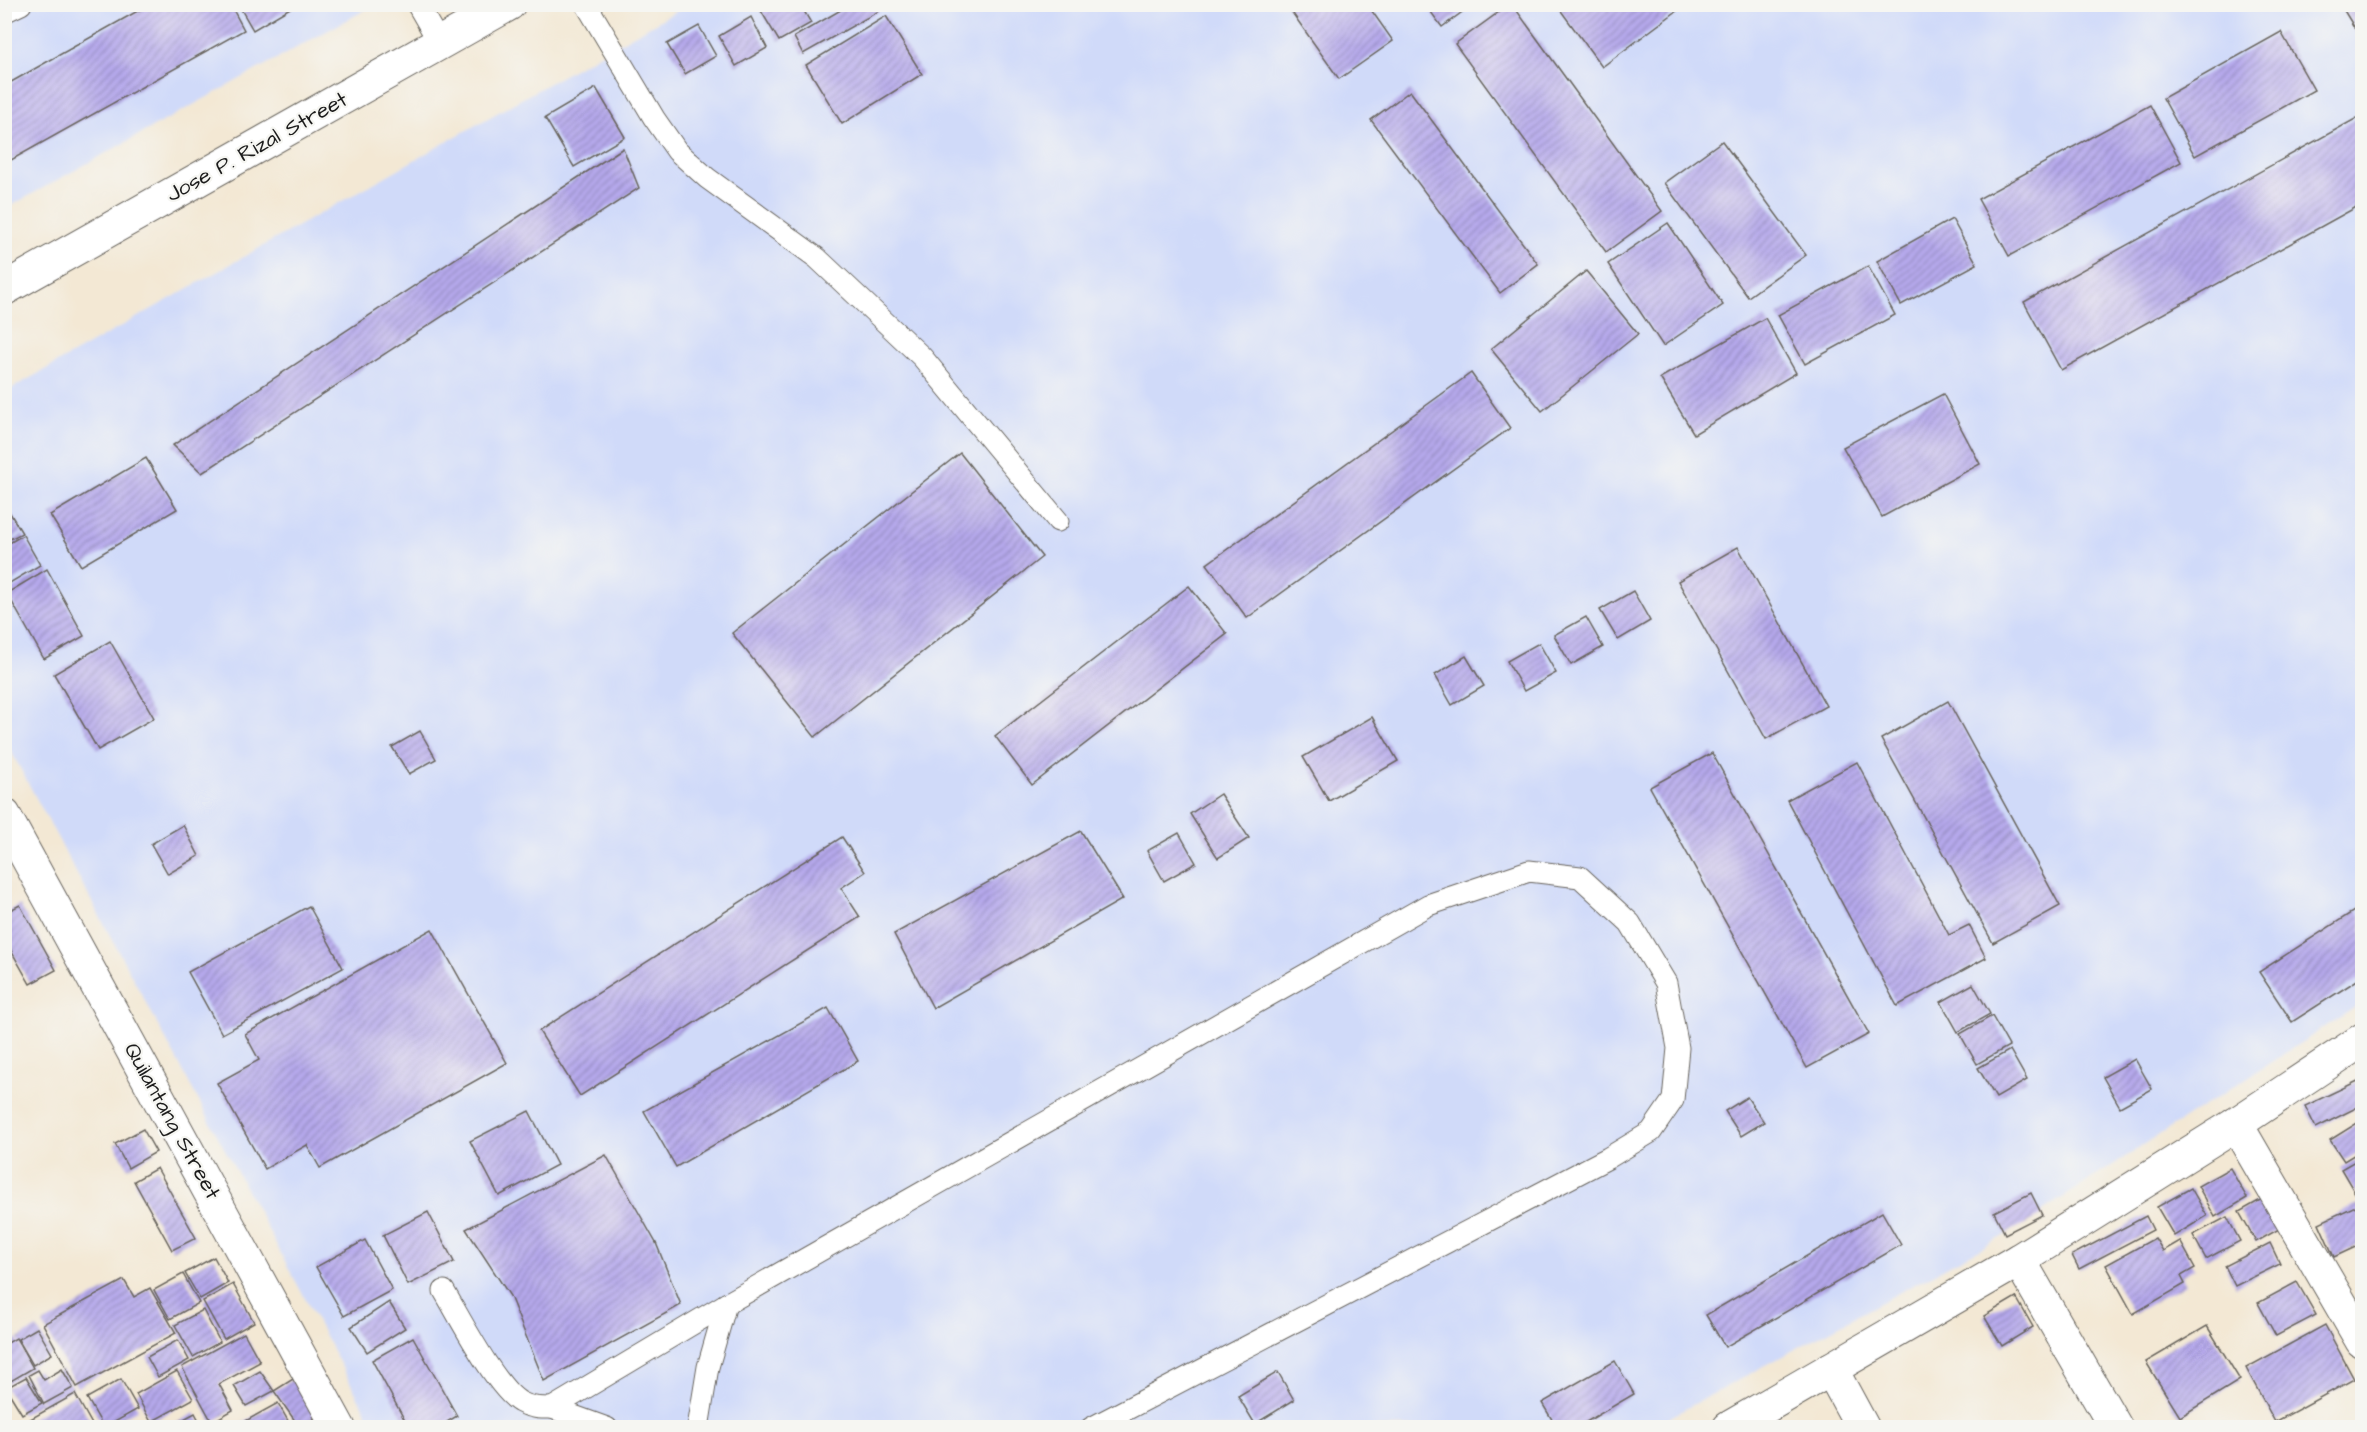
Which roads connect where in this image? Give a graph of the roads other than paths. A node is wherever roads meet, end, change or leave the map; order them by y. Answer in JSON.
{"nodes":[{"id":1,"x":21,"y":4,"type":"edge"},
{"id":2,"x":417,"y":4,"type":"edge"},
{"id":3,"x":509,"y":4,"type":"edge"},
{"id":4,"x":586,"y":4,"type":"edge"},
{"id":5,"x":4,"y":12,"type":"edge"},
{"id":6,"x":440,"y":44,"type":"junction"},
{"id":7,"x":4,"y":289,"type":"edge"},
{"id":8,"x":1058,"y":521,"type":"dead end"},
{"id":9,"x":4,"y":815,"type":"edge"},
{"id":10,"x":2362,"y":1040,"type":"edge"},
{"id":11,"x":2236,"y":1124,"type":"junction"},
{"id":12,"x":2019,"y":1260,"type":"junction"},
{"id":13,"x":444,"y":1291,"type":"dead end"},
{"id":14,"x":726,"y":1304,"type":"junction"},
{"id":15,"x":2362,"y":1341,"type":"edge"},
{"id":16,"x":1831,"y":1369,"type":"junction"},
{"id":17,"x":552,"y":1408,"type":"junction"},
{"id":18,"x":339,"y":1428,"type":"edge"},
{"id":19,"x":607,"y":1428,"type":"edge"},
{"id":20,"x":698,"y":1428,"type":"edge"},
{"id":21,"x":1091,"y":1428,"type":"edge"},
{"id":22,"x":1729,"y":1428,"type":"edge"},
{"id":23,"x":1863,"y":1428,"type":"edge"},
{"id":24,"x":2116,"y":1428,"type":"edge"}],
"edges":[{"from":1,"to":5,"type":"lane"},
{"from":2,"to":6,"type":"lane"},
{"from":3,"to":6,"type":"street","name":"Jose P. Rizal Street"},
{"from":4,"to":8,"type":"lane"},
{"from":6,"to":7,"type":"street","name":"Jose P. Rizal Street"},
{"from":9,"to":18,"type":"street","name":"Quilantang Street"},
{"from":10,"to":11,"type":"street"},
{"from":11,"to":12,"type":"street"},
{"from":11,"to":15,"type":"street"},
{"from":12,"to":16,"type":"street"},
{"from":12,"to":24,"type":"street"},
{"from":13,"to":17,"type":"lane"},
{"from":14,"to":17,"type":"lane"},
{"from":14,"to":20,"type":"lane"},
{"from":14,"to":21,"type":"lane"},
{"from":16,"to":22,"type":"street"},
{"from":16,"to":23,"type":"street"},
{"from":17,"to":19,"type":"lane"}]}
